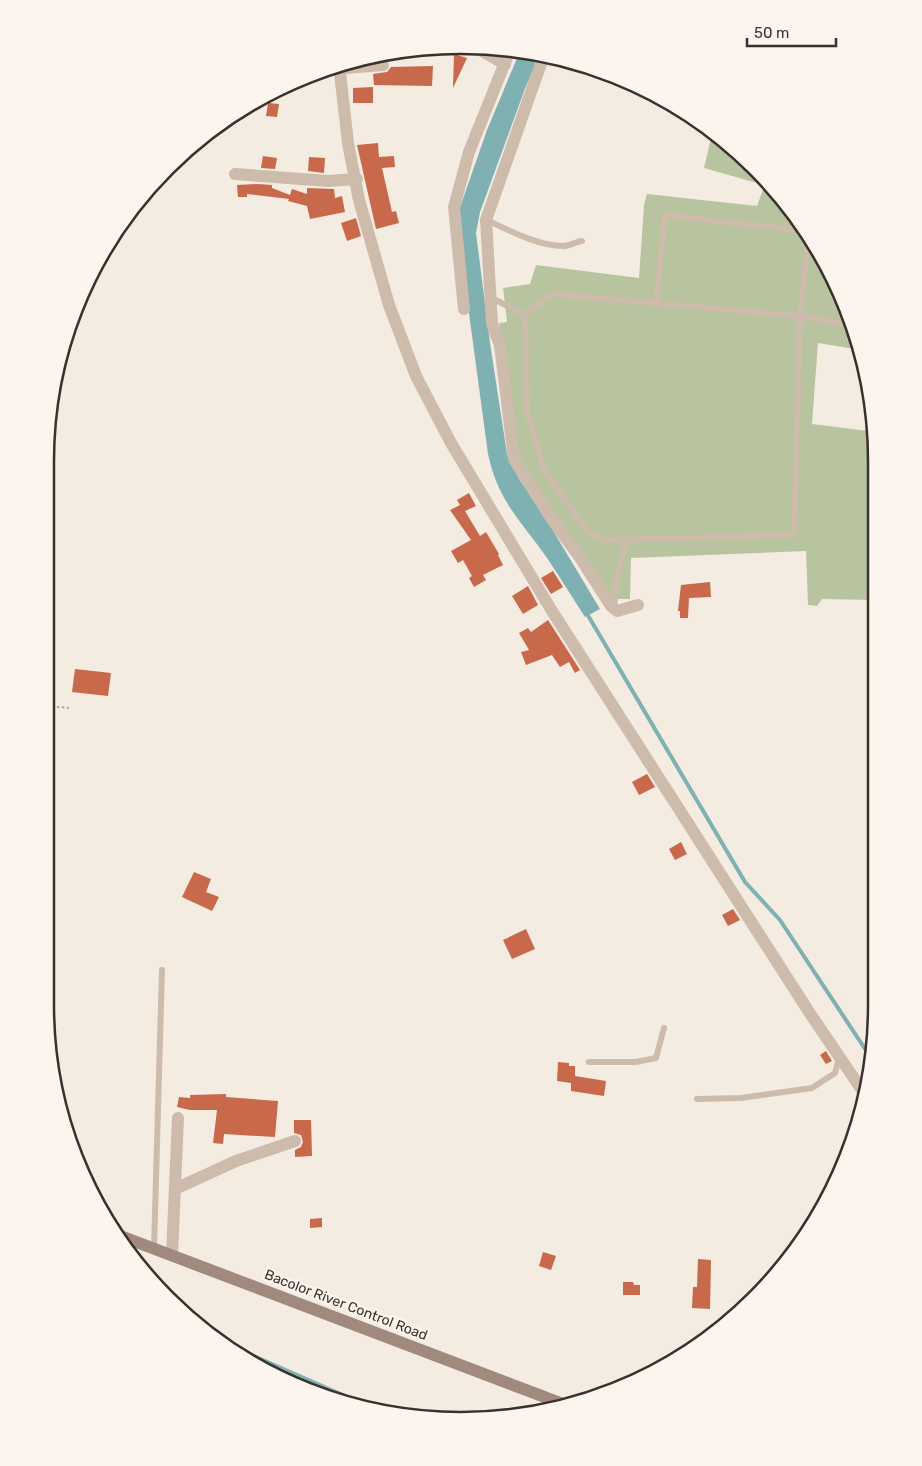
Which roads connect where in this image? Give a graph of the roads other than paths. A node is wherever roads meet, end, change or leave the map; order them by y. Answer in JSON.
{"nodes":[{"id":1,"x":489,"y":55,"type":"edge"},
{"id":2,"x":508,"y":57,"type":"edge"},
{"id":3,"x":541,"y":62,"type":"edge"},
{"id":4,"x":383,"y":64,"type":"dead end"},
{"id":5,"x":505,"y":64,"type":"junction"},
{"id":6,"x":369,"y":65,"type":"edge"},
{"id":7,"x":340,"y":72,"type":"edge"},
{"id":8,"x":235,"y":174,"type":"dead end"},
{"id":9,"x":356,"y":179,"type":"junction"},
{"id":10,"x":486,"y":220,"type":"junction"},
{"id":11,"x":796,"y":230,"type":"edge"},
{"id":12,"x":582,"y":241,"type":"dead end"},
{"id":13,"x":808,"y":247,"type":"edge"},
{"id":14,"x":489,"y":296,"type":"junction"},
{"id":15,"x":656,"y":304,"type":"junction"},
{"id":16,"x":464,"y":308,"type":"dead end"},
{"id":17,"x":524,"y":315,"type":"junction"},
{"id":18,"x":800,"y":316,"type":"junction"},
{"id":19,"x":845,"y":324,"type":"edge"},
{"id":20,"x":627,"y":539,"type":"junction"},
{"id":21,"x":638,"y":605,"type":"dead end"},
{"id":22,"x":614,"y":609,"type":"junction"},
{"id":23,"x":162,"y":970,"type":"dead end"},
{"id":24,"x":664,"y":1028,"type":"dead end"},
{"id":25,"x":839,"y":1058,"type":"junction"},
{"id":26,"x":589,"y":1062,"type":"dead end"},
{"id":27,"x":859,"y":1087,"type":"edge"},
{"id":28,"x":697,"y":1099,"type":"dead end"},
{"id":29,"x":178,"y":1118,"type":"dead end"},
{"id":30,"x":295,"y":1141,"type":"dead end"},
{"id":31,"x":175,"y":1189,"type":"junction"},
{"id":32,"x":127,"y":1238,"type":"edge"},
{"id":33,"x":154,"y":1248,"type":"junction"},
{"id":34,"x":172,"y":1255,"type":"junction"},
{"id":35,"x":554,"y":1401,"type":"edge"}],
"edges":[{"from":1,"to":5,"type":"street"},
{"from":2,"to":5,"type":"street"},
{"from":3,"to":10,"type":"street"},
{"from":4,"to":6,"type":"street"},
{"from":5,"to":16,"type":"street"},
{"from":7,"to":9,"type":"street"},
{"from":8,"to":9,"type":"street"},
{"from":9,"to":25,"type":"street"},
{"from":10,"to":12,"type":"lane"},
{"from":10,"to":14,"type":"street"},
{"from":11,"to":15,"type":"lane"},
{"from":13,"to":18,"type":"lane"},
{"from":14,"to":17,"type":"lane"},
{"from":14,"to":22,"type":"street"},
{"from":15,"to":17,"type":"lane"},
{"from":15,"to":18,"type":"lane"},
{"from":17,"to":20,"type":"lane"},
{"from":18,"to":19,"type":"lane"},
{"from":18,"to":20,"type":"lane"},
{"from":20,"to":22,"type":"lane"},
{"from":21,"to":22,"type":"street"},
{"from":23,"to":33,"type":"lane"},
{"from":24,"to":26,"type":"lane"},
{"from":25,"to":27,"type":"street"},
{"from":25,"to":28,"type":"lane"},
{"from":29,"to":31,"type":"street"},
{"from":30,"to":31,"type":"street"},
{"from":31,"to":34,"type":"street"},
{"from":32,"to":33,"type":"street","name":"Bacolor River Control Road"},
{"from":33,"to":34,"type":"street","name":"Bacolor River Control Road"},
{"from":34,"to":35,"type":"street","name":"Bacolor River Control Road"}]}
